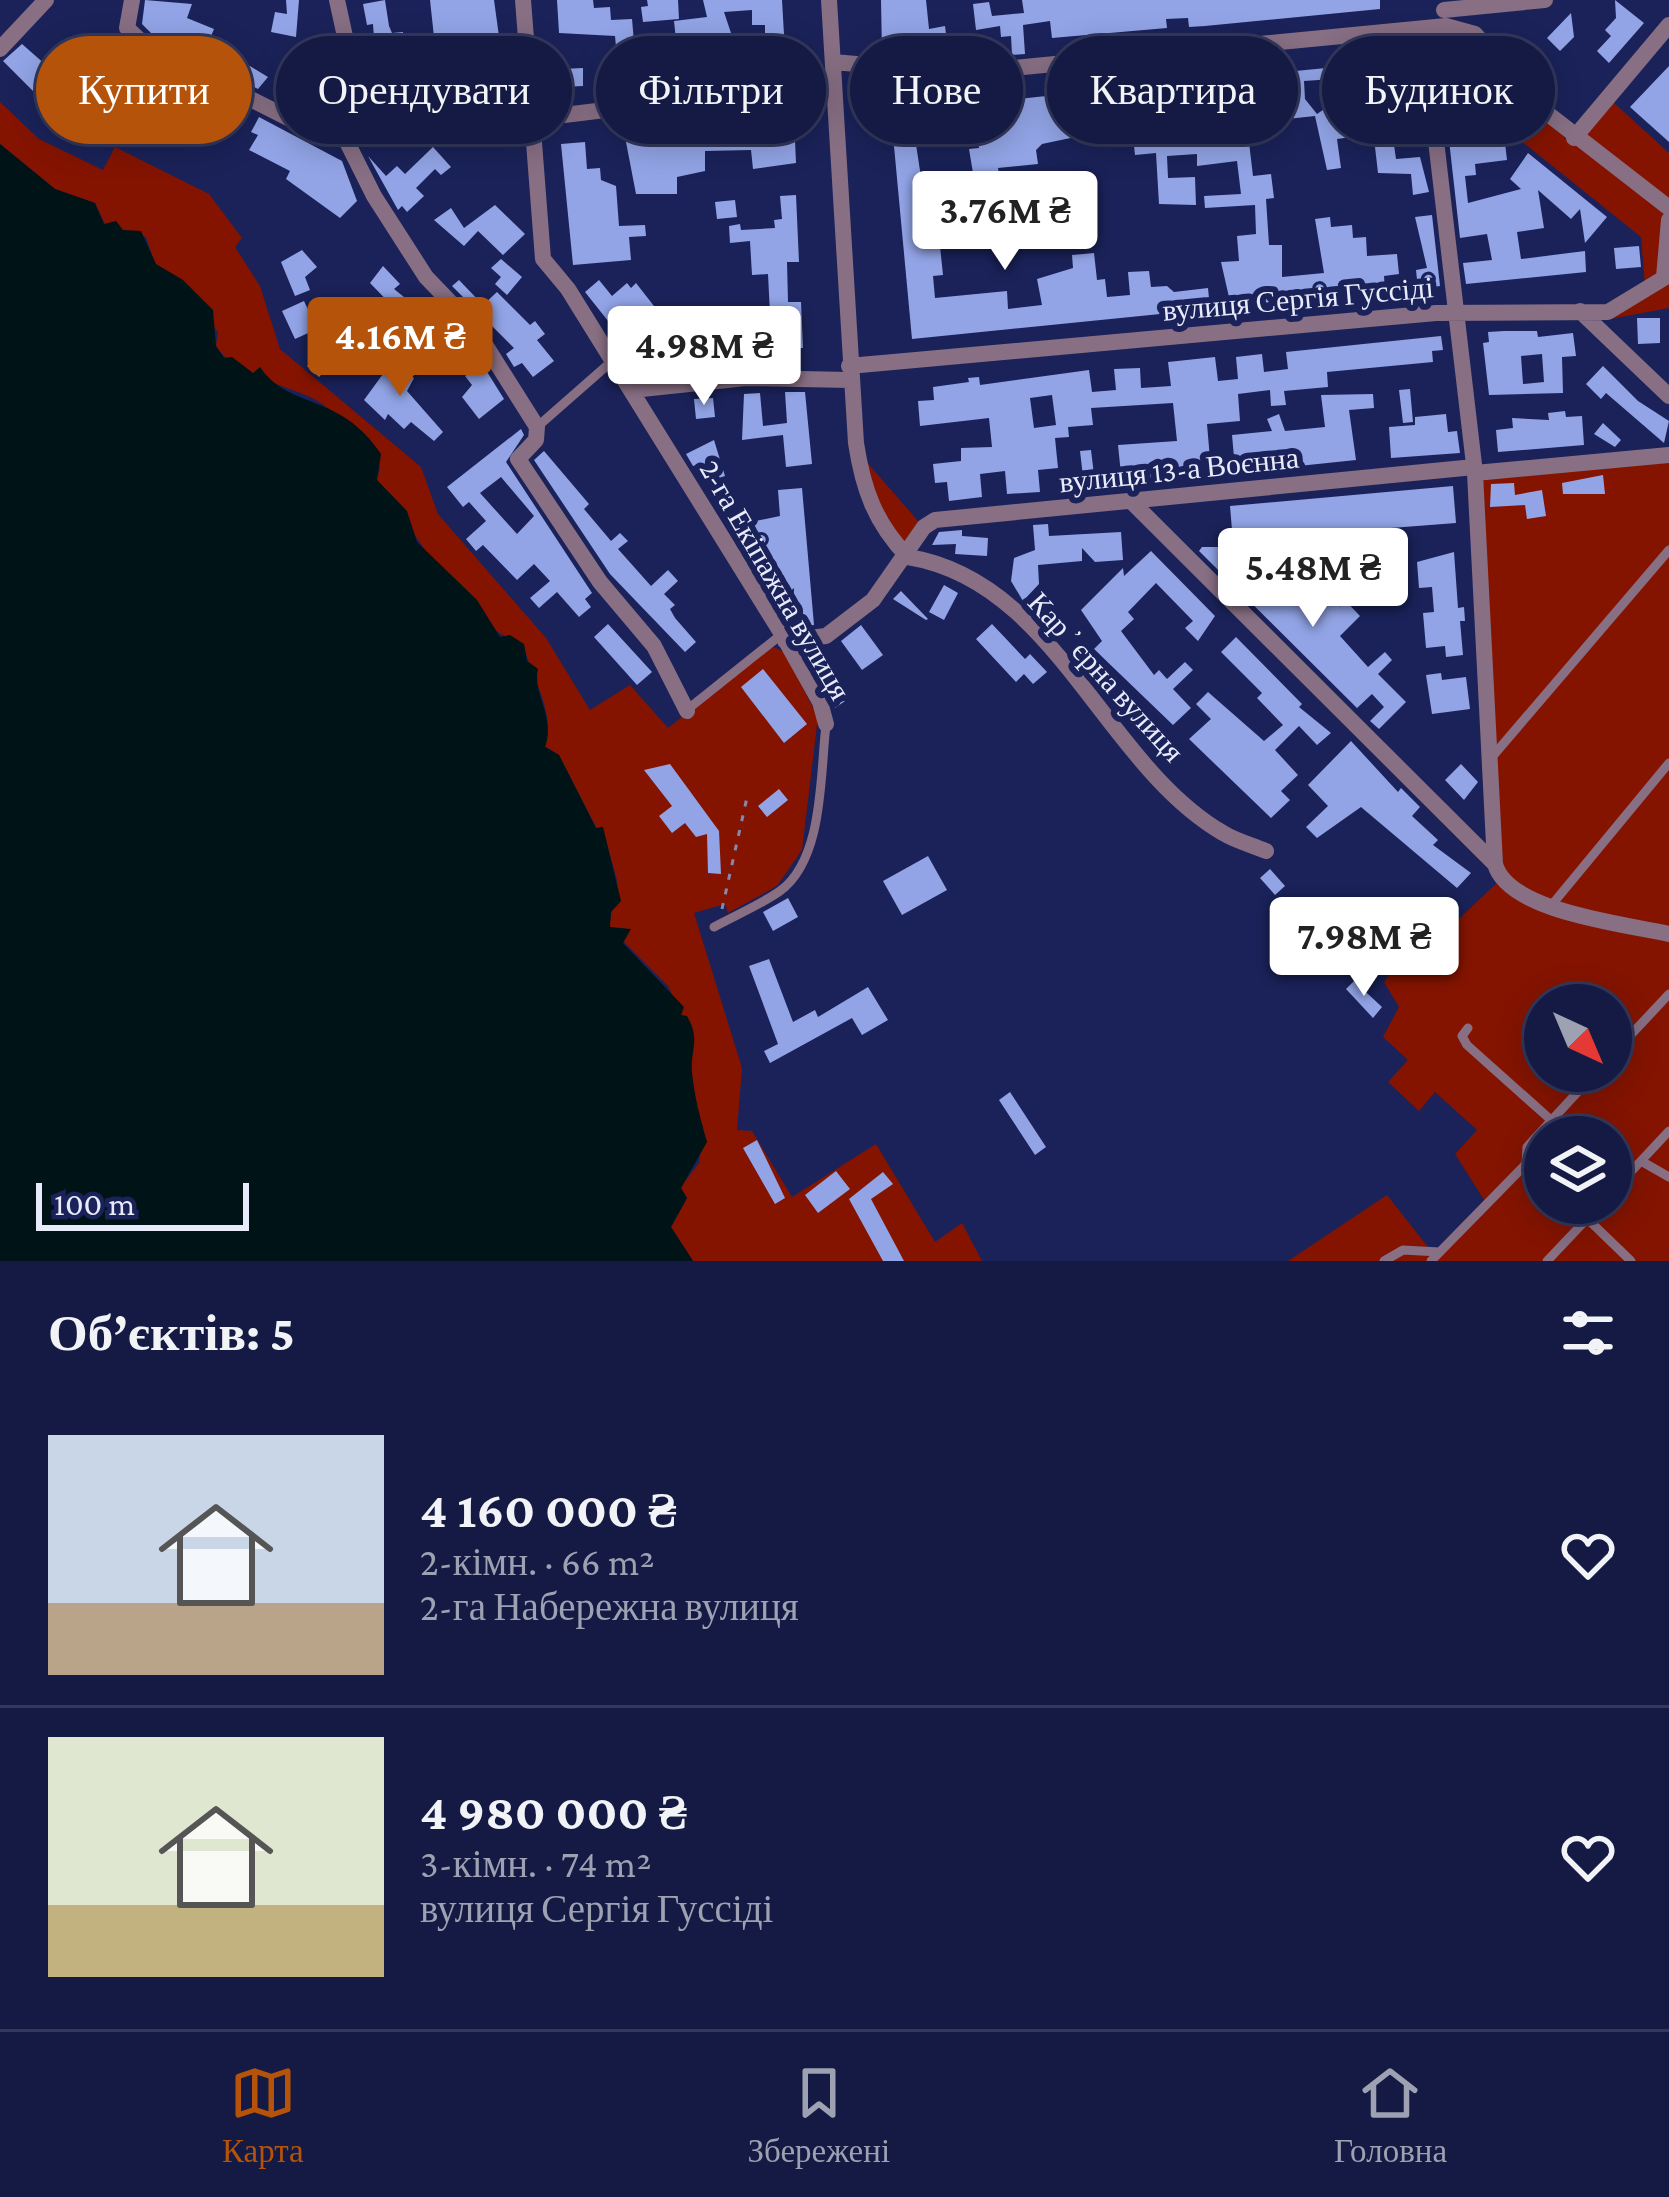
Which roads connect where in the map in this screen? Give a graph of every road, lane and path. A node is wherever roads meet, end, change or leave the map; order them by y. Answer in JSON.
{"nodes":[{"id":1,"x":46,"y":0,"type":"edge"},
{"id":2,"x":132,"y":0,"type":"edge"},
{"id":3,"x":338,"y":0,"type":"edge"},
{"id":4,"x":524,"y":0,"type":"edge"},
{"id":5,"x":829,"y":0,"type":"edge"},
{"id":6,"x":1545,"y":0,"type":"edge"},
{"id":7,"x":1444,"y":12,"type":"edge"},
{"id":8,"x":1669,"y":25,"type":"edge"},
{"id":9,"x":1423,"y":29,"type":"junction"},
{"id":10,"x":346,"y":36,"type":"edge"},
{"id":11,"x":527,"y":36,"type":"edge"},
{"id":12,"x":0,"y":50,"type":"edge"},
{"id":13,"x":833,"y":62,"type":"junction"},
{"id":14,"x":832,"y":82,"type":"junction"},
{"id":15,"x":276,"y":112,"type":"edge"},
{"id":16,"x":572,"y":115,"type":"edge"},
{"id":17,"x":1574,"y":138,"type":"junction"},
{"id":18,"x":348,"y":144,"type":"edge"},
{"id":19,"x":534,"y":144,"type":"edge"},
{"id":20,"x":1669,"y":208,"type":"edge"},
{"id":21,"x":1669,"y":220,"type":"edge"},
{"id":22,"x":1667,"y":276,"type":"edge"},
{"id":23,"x":1580,"y":311,"type":"junction"},
{"id":24,"x":1454,"y":314,"type":"junction"},
{"id":25,"x":610,"y":362,"type":"junction"},
{"id":26,"x":849,"y":373,"type":"junction"},
{"id":27,"x":632,"y":390,"type":"junction"},
{"id":28,"x":1669,"y":397,"type":"edge"},
{"id":29,"x":537,"y":427,"type":"junction"},
{"id":30,"x":1669,"y":455,"type":"edge"},
{"id":31,"x":1475,"y":470,"type":"junction"},
{"id":32,"x":1134,"y":504,"type":"junction"},
{"id":33,"x":1669,"y":550,"type":"edge"},
{"id":34,"x":908,"y":557,"type":"junction"},
{"id":35,"x":784,"y":637,"type":"junction"},
{"id":36,"x":687,"y":711,"type":"joint"},
{"id":37,"x":826,"y":724,"type":"joint"},
{"id":38,"x":1492,"y":757,"type":"junction"},
{"id":39,"x":1669,"y":763,"type":"edge"},
{"id":40,"x":748,"y":793,"type":"dead end"},
{"id":41,"x":1266,"y":850,"type":"dead end"},
{"id":42,"x":1495,"y":864,"type":"junction"},
{"id":43,"x":1550,"y":907,"type":"junction"},
{"id":44,"x":717,"y":924,"type":"joint"},
{"id":45,"x":1669,"y":934,"type":"edge"},
{"id":46,"x":1669,"y":994,"type":"edge"},
{"id":47,"x":1468,"y":1028,"type":"dead end"},
{"id":48,"x":1632,"y":1034,"type":"edge"},
{"id":49,"x":1578,"y":1092,"type":"edge"},
{"id":50,"x":1547,"y":1116,"type":"edge"},
{"id":51,"x":1556,"y":1116,"type":"edge"},
{"id":52,"x":1669,"y":1131,"type":"edge"},
{"id":53,"x":1641,"y":1161,"type":"junction"},
{"id":54,"x":1524,"y":1166,"type":"edge"},
{"id":55,"x":1632,"y":1171,"type":"edge"},
{"id":56,"x":1669,"y":1178,"type":"edge"},
{"id":57,"x":1582,"y":1224,"type":"edge"},
{"id":58,"x":1594,"y":1224,"type":"edge"},
{"id":59,"x":1435,"y":1257,"type":"edge"},
{"id":60,"x":1384,"y":1261,"type":"edge"},
{"id":61,"x":1547,"y":1261,"type":"edge"},
{"id":62,"x":1631,"y":1261,"type":"edge"}],
"edges":[{"from":1,"to":12,"type":"street"},
{"from":2,"to":15,"type":"street"},
{"from":3,"to":10,"type":"street"},
{"from":4,"to":11,"type":"street","name":"2-га Екіпажна вулиця"},
{"from":5,"to":13,"type":"street"},
{"from":6,"to":7,"type":"street"},
{"from":7,"to":9,"type":"street"},
{"from":7,"to":17,"type":"street"},
{"from":8,"to":17,"type":"street"},
{"from":9,"to":13,"type":"street"},
{"from":9,"to":24,"type":"street"},
{"from":13,"to":14,"type":"street"},
{"from":14,"to":16,"type":"street"},
{"from":14,"to":26,"type":"street"},
{"from":17,"to":20,"type":"street"},
{"from":18,"to":29,"type":"street"},
{"from":19,"to":25,"type":"street","name":"2-га Екіпажна вулиця"},
{"from":21,"to":22,"type":"street"},
{"from":22,"to":23,"type":"street","name":"вулиця Сергія Гуссіді"},
{"from":23,"to":24,"type":"street","name":"вулиця Сергія Гуссіді"},
{"from":23,"to":28,"type":"street"},
{"from":24,"to":26,"type":"street","name":"вулиця Сергія Гуссіді"},
{"from":24,"to":31,"type":"street"},
{"from":25,"to":27,"type":"street","name":"2-га Екіпажна вулиця"},
{"from":25,"to":29,"type":"lane"},
{"from":26,"to":27,"type":"street","name":"вулиця Сергія Гуссіді"},
{"from":26,"to":34,"type":"street"},
{"from":27,"to":35,"type":"street","name":"2-га Екіпажна вулиця"},
{"from":29,"to":36,"type":"street"},
{"from":30,"to":31,"type":"street","name":"вулиця 13-а Воєнна"},
{"from":31,"to":32,"type":"street","name":"вулиця 13-а Воєнна"},
{"from":31,"to":38,"type":"street"},
{"from":32,"to":34,"type":"street","name":"вулиця 13-а Воєнна"},
{"from":32,"to":42,"type":"street"},
{"from":33,"to":38,"type":"lane"},
{"from":34,"to":35,"type":"street"},
{"from":34,"to":41,"type":"street","name":"Карʼєрна вулиця"},
{"from":35,"to":36,"type":"lane"},
{"from":35,"to":37,"type":"street","name":"2-га Екіпажна вулиця"},
{"from":37,"to":44,"type":"lane"},
{"from":38,"to":42,"type":"street"},
{"from":39,"to":43,"type":"lane"},
{"from":40,"to":44,"type":"path"},
{"from":42,"to":43,"type":"street"},
{"from":43,"to":45,"type":"street"},
{"from":46,"to":48,"type":"lane"},
{"from":47,"to":50,"type":"lane"},
{"from":49,"to":51,"type":"lane"},
{"from":52,"to":53,"type":"lane"},
{"from":53,"to":55,"type":"lane"},
{"from":53,"to":56,"type":"lane"},
{"from":54,"to":59,"type":"lane"},
{"from":57,"to":61,"type":"lane"},
{"from":58,"to":62,"type":"lane"},
{"from":59,"to":60,"type":"lane"}]}
